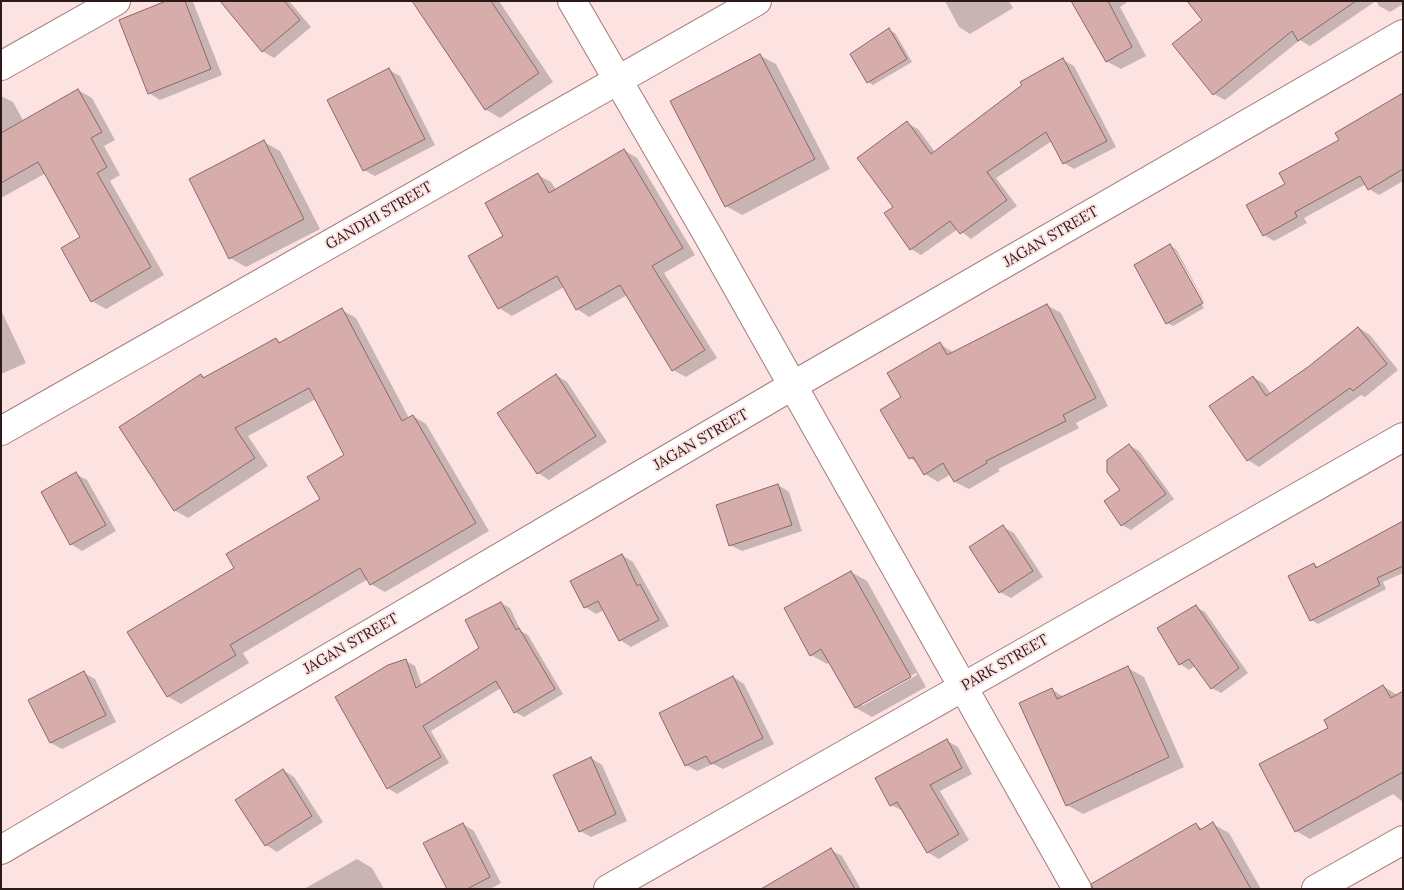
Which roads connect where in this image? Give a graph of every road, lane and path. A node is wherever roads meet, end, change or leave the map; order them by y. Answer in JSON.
{"nodes":[{"id":1,"x":116,"y":1,"type":"edge"},
{"id":2,"x":572,"y":1,"type":"edge"},
{"id":3,"x":757,"y":1,"type":"edge"},
{"id":4,"x":1403,"y":34,"type":"edge"},
{"id":5,"x":1,"y":66,"type":"edge"},
{"id":6,"x":617,"y":80,"type":"junction"},
{"id":7,"x":792,"y":386,"type":"junction"},
{"id":8,"x":1,"y":431,"type":"edge"},
{"id":9,"x":1403,"y":437,"type":"edge"},
{"id":10,"x":962,"y":687,"type":"junction"},
{"id":11,"x":1403,"y":840,"type":"edge"},
{"id":12,"x":1,"y":850,"type":"edge"},
{"id":13,"x":608,"y":889,"type":"edge"},
{"id":14,"x":1077,"y":889,"type":"edge"},
{"id":15,"x":1316,"y":889,"type":"edge"}],
"edges":[{"from":1,"to":5,"type":"street"},
{"from":2,"to":6,"type":"street"},
{"from":3,"to":6,"type":"street","name":"GANDHI STREET"},
{"from":4,"to":7,"type":"street","name":"JAGAN STREET"},
{"from":6,"to":7,"type":"street"},
{"from":6,"to":8,"type":"street","name":"GANDHI STREET"},
{"from":7,"to":10,"type":"street"},
{"from":7,"to":12,"type":"street","name":"JAGAN STREET"},
{"from":9,"to":10,"type":"street","name":"PARK STREET"},
{"from":10,"to":13,"type":"street","name":"PARK STREET"},
{"from":10,"to":14,"type":"street"},
{"from":11,"to":15,"type":"street"}]}
